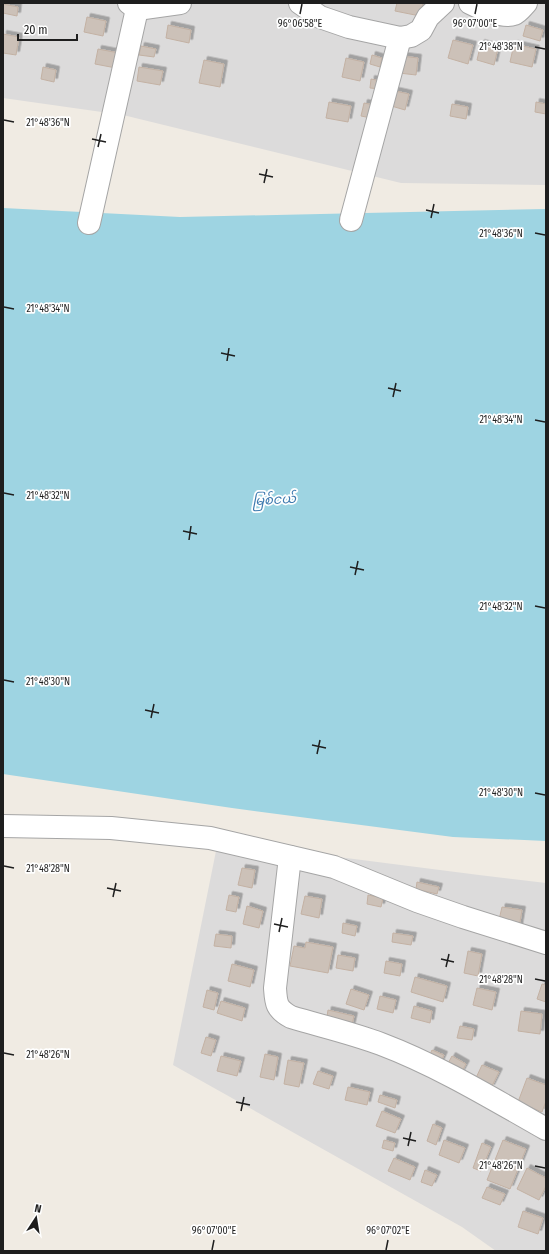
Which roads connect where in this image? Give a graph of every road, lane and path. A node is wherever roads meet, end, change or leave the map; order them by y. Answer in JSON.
{"nodes":[{"id":1,"x":180,"y":3,"type":"edge"},
{"id":2,"x":300,"y":3,"type":"edge"},
{"id":3,"x":443,"y":3,"type":"edge"},
{"id":4,"x":470,"y":3,"type":"edge"},
{"id":5,"x":526,"y":3,"type":"edge"},
{"id":6,"x":133,"y":6,"type":"edge"},
{"id":7,"x":400,"y":38,"type":"junction"},
{"id":8,"x":351,"y":220,"type":"dead end"},
{"id":9,"x":89,"y":223,"type":"dead end"},
{"id":10,"x":3,"y":826,"type":"edge"},
{"id":11,"x":290,"y":857,"type":"junction"},
{"id":12,"x":546,"y":943,"type":"edge"},
{"id":13,"x":546,"y":1129,"type":"edge"}],
"edges":[{"from":1,"to":6,"type":"street"},
{"from":2,"to":7,"type":"street"},
{"from":3,"to":7,"type":"street"},
{"from":4,"to":5,"type":"street"},
{"from":6,"to":9,"type":"street"},
{"from":7,"to":8,"type":"street"},
{"from":10,"to":11,"type":"street"},
{"from":11,"to":12,"type":"street"},
{"from":11,"to":13,"type":"street"}]}
